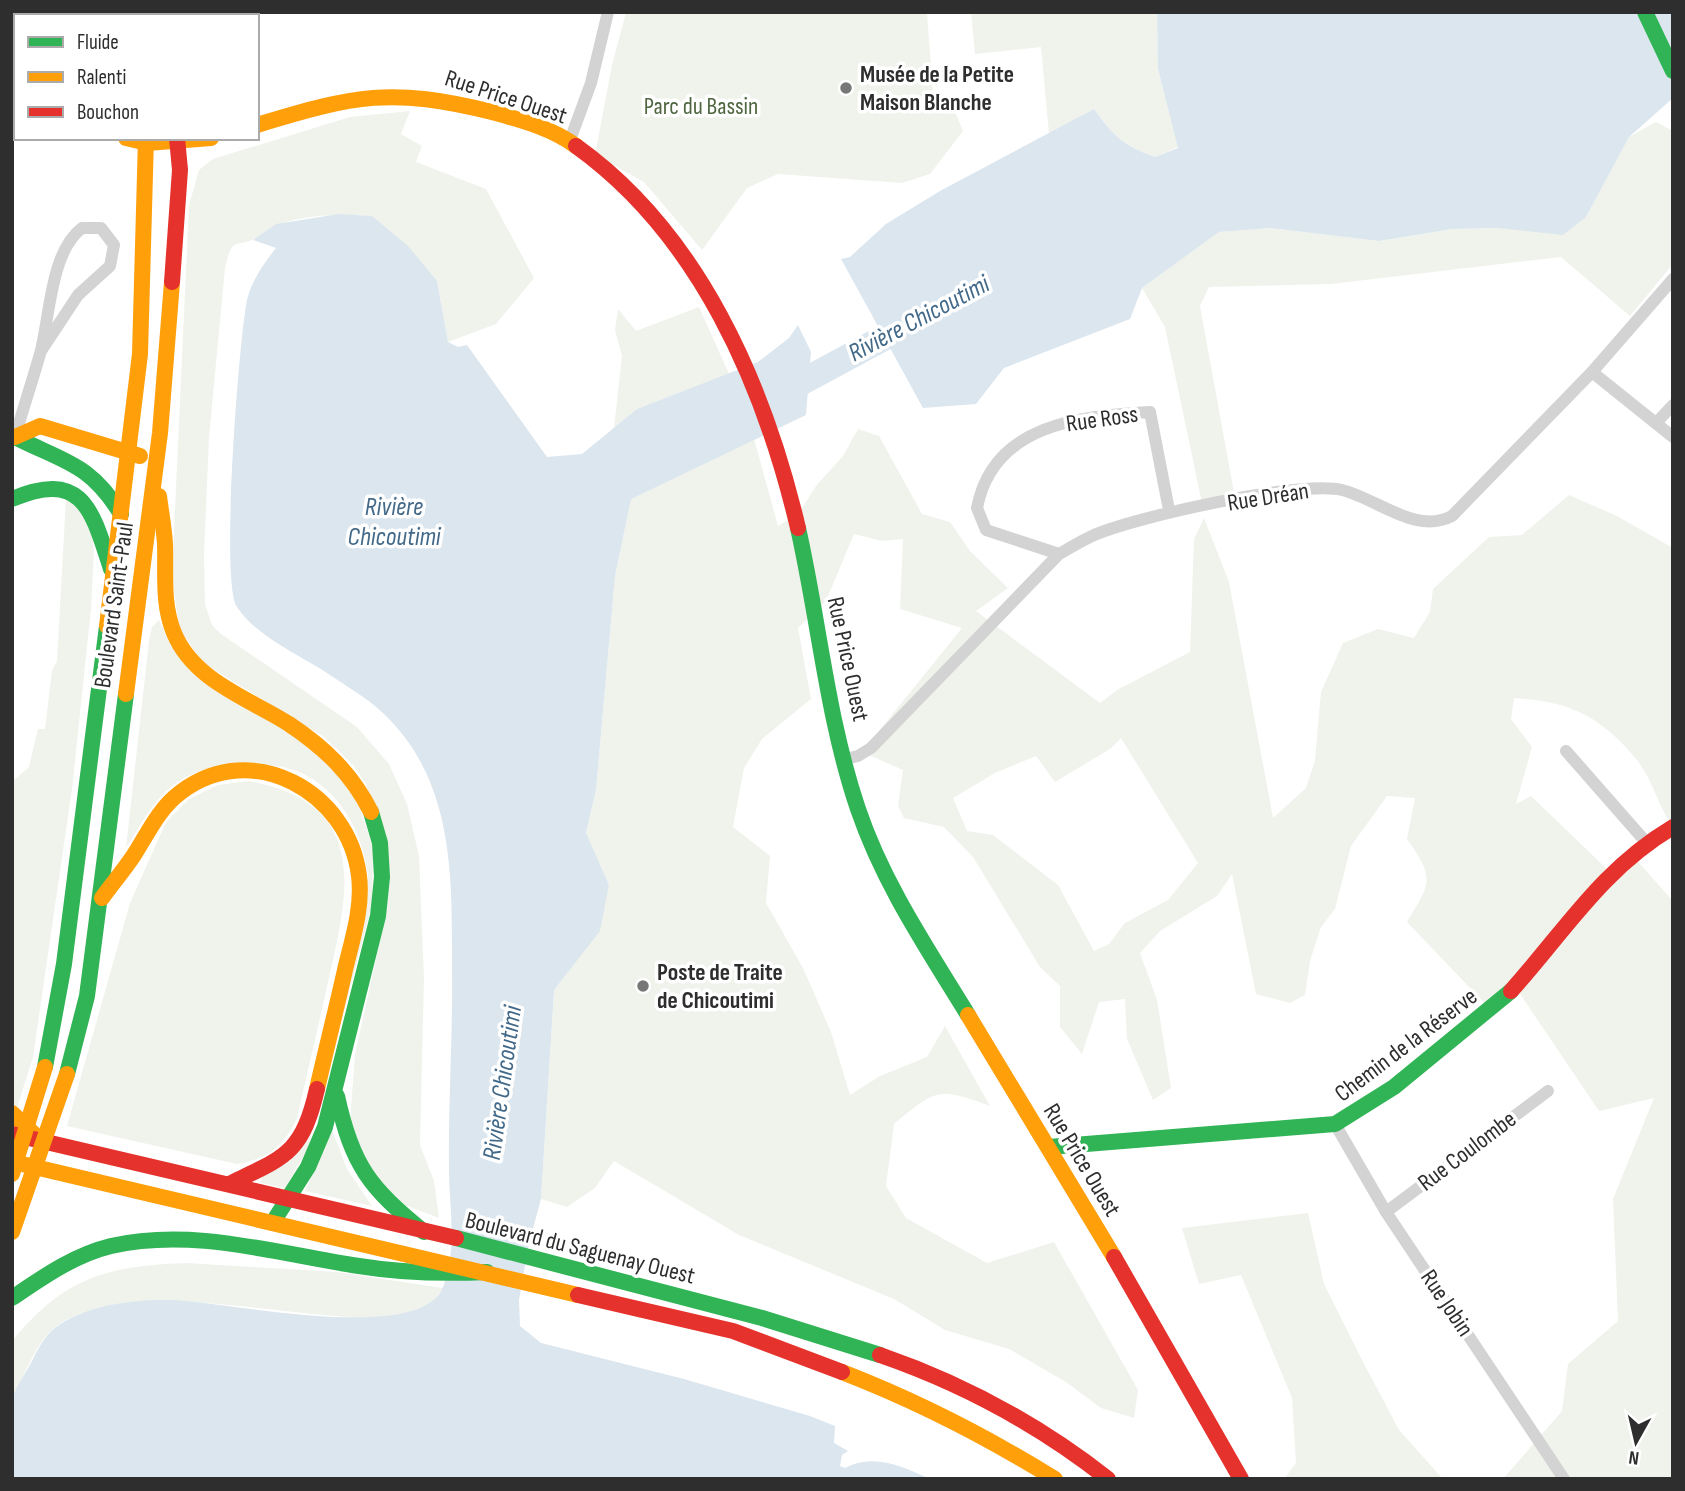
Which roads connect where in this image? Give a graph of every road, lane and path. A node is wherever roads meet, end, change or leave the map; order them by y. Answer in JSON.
{"nodes":[{"id":1,"x":608,"y":12,"type":"edge"},
{"id":2,"x":1645,"y":12,"type":"edge"},
{"id":3,"x":1673,"y":71,"type":"edge"},
{"id":4,"x":259,"y":124,"type":"edge"},
{"id":5,"x":177,"y":140,"type":"edge"},
{"id":6,"x":146,"y":141,"type":"edge"},
{"id":7,"x":570,"y":141,"type":"junction"},
{"id":8,"x":1673,"y":279,"type":"edge"},
{"id":9,"x":41,"y":351,"type":"junction"},
{"id":10,"x":1592,"y":372,"type":"junction"},
{"id":11,"x":1673,"y":405,"type":"edge"},
{"id":12,"x":1656,"y":423,"type":"junction"},
{"id":13,"x":1673,"y":437,"type":"edge"},
{"id":14,"x":13,"y":440,"type":"edge"},
{"id":15,"x":129,"y":451,"type":"junction"},
{"id":16,"x":157,"y":464,"type":"junction"},
{"id":17,"x":12,"y":499,"type":"edge"},
{"id":18,"x":1168,"y":505,"type":"dead end"},
{"id":19,"x":121,"y":514,"type":"junction"},
{"id":20,"x":1059,"y":554,"type":"junction"},
{"id":21,"x":113,"y":577,"type":"junction"},
{"id":22,"x":1566,"y":751,"type":"dead end"},
{"id":23,"x":845,"y":758,"type":"junction"},
{"id":24,"x":1673,"y":827,"type":"edge"},
{"id":25,"x":1644,"y":841,"type":"junction"},
{"id":26,"x":101,"y":899,"type":"junction"},
{"id":27,"x":336,"y":1091,"type":"junction"},
{"id":28,"x":1548,"y":1091,"type":"dead end"},
{"id":29,"x":12,"y":1113,"type":"edge"},
{"id":30,"x":1335,"y":1124,"type":"junction"},
{"id":31,"x":12,"y":1134,"type":"edge"},
{"id":32,"x":41,"y":1140,"type":"junction"},
{"id":33,"x":1049,"y":1147,"type":"junction"},
{"id":34,"x":12,"y":1161,"type":"edge"},
{"id":35,"x":12,"y":1174,"type":"edge"},
{"id":36,"x":229,"y":1184,"type":"junction"},
{"id":37,"x":289,"y":1199,"type":"junction"},
{"id":38,"x":1386,"y":1212,"type":"junction"},
{"id":39,"x":273,"y":1222,"type":"junction"},
{"id":40,"x":12,"y":1232,"type":"edge"},
{"id":41,"x":424,"y":1232,"type":"junction"},
{"id":42,"x":488,"y":1272,"type":"junction"},
{"id":43,"x":12,"y":1298,"type":"edge"},
{"id":44,"x":1055,"y":1479,"type":"edge"},
{"id":45,"x":1108,"y":1479,"type":"edge"},
{"id":46,"x":1241,"y":1479,"type":"edge"},
{"id":47,"x":1564,"y":1479,"type":"edge"}],
"edges":[{"from":1,"to":7,"type":"street"},
{"from":2,"to":3,"type":"main road"},
{"from":4,"to":7,"type":"main road","name":"Rue Price Ouest"},
{"from":5,"to":16,"type":"main road","name":"Boulevard Saint-Paul"},
{"from":6,"to":15,"type":"main road","name":"Boulevard Saint-Paul"},
{"from":7,"to":23,"type":"main road","name":"Rue Price Ouest"},
{"from":8,"to":10,"type":"street","name":"Rue Dréan"},
{"from":9,"to":9,"type":"street"},
{"from":9,"to":14,"type":"street"},
{"from":10,"to":12,"type":"street"},
{"from":10,"to":20,"type":"street","name":"Rue Dréan"},
{"from":11,"to":12,"type":"street"},
{"from":12,"to":13,"type":"street"},
{"from":14,"to":15,"type":"main road"},
{"from":14,"to":19,"type":"main road"},
{"from":15,"to":16,"type":"main road"},
{"from":15,"to":19,"type":"main road","name":"Boulevard Saint-Paul"},
{"from":16,"to":26,"type":"main road","name":"Boulevard Saint-Paul"},
{"from":16,"to":27,"type":"main road"},
{"from":17,"to":21,"type":"main road"},
{"from":18,"to":20,"type":"street","name":"Rue Ross"},
{"from":19,"to":21,"type":"main road","name":"Boulevard Saint-Paul"},
{"from":20,"to":23,"type":"street","name":"Rue Dréan"},
{"from":21,"to":35,"type":"main road","name":"Boulevard Saint-Paul","bridge":true},
{"from":22,"to":25,"type":"street"},
{"from":23,"to":33,"type":"main road","name":"Rue Price Ouest"},
{"from":24,"to":25,"type":"main road","name":"Chemin de la Réserve"},
{"from":25,"to":30,"type":"main road","name":"Chemin de la Réserve"},
{"from":26,"to":36,"type":"main road"},
{"from":26,"to":40,"type":"main road","name":"Boulevard Saint-Paul","bridge":true},
{"from":27,"to":37,"type":"main road"},
{"from":27,"to":41,"type":"main road"},
{"from":28,"to":38,"type":"street","name":"Rue Coulombe"},
{"from":29,"to":32,"type":"main road"},
{"from":30,"to":33,"type":"main road","name":"Chemin de la Réserve"},
{"from":30,"to":38,"type":"street","name":"Rue Jobin"},
{"from":31,"to":32,"type":"main road","name":"Boulevard du Saguenay Ouest"},
{"from":32,"to":36,"type":"main road","name":"Boulevard du Saguenay Ouest"},
{"from":33,"to":46,"type":"main road","name":"Rue Price Ouest"},
{"from":34,"to":39,"type":"main road","name":"Boulevard du Saguenay Ouest"},
{"from":36,"to":37,"type":"main road","name":"Boulevard du Saguenay Ouest"},
{"from":37,"to":39,"type":"main road"},
{"from":37,"to":41,"type":"main road","name":"Boulevard du Saguenay Ouest"},
{"from":38,"to":47,"type":"street","name":"Rue Jobin"},
{"from":39,"to":42,"type":"main road","name":"Boulevard du Saguenay Ouest"},
{"from":41,"to":45,"type":"main road","name":"Boulevard du Saguenay Ouest"},
{"from":42,"to":43,"type":"main road"},
{"from":42,"to":44,"type":"main road","name":"Boulevard du Saguenay Ouest"}]}
